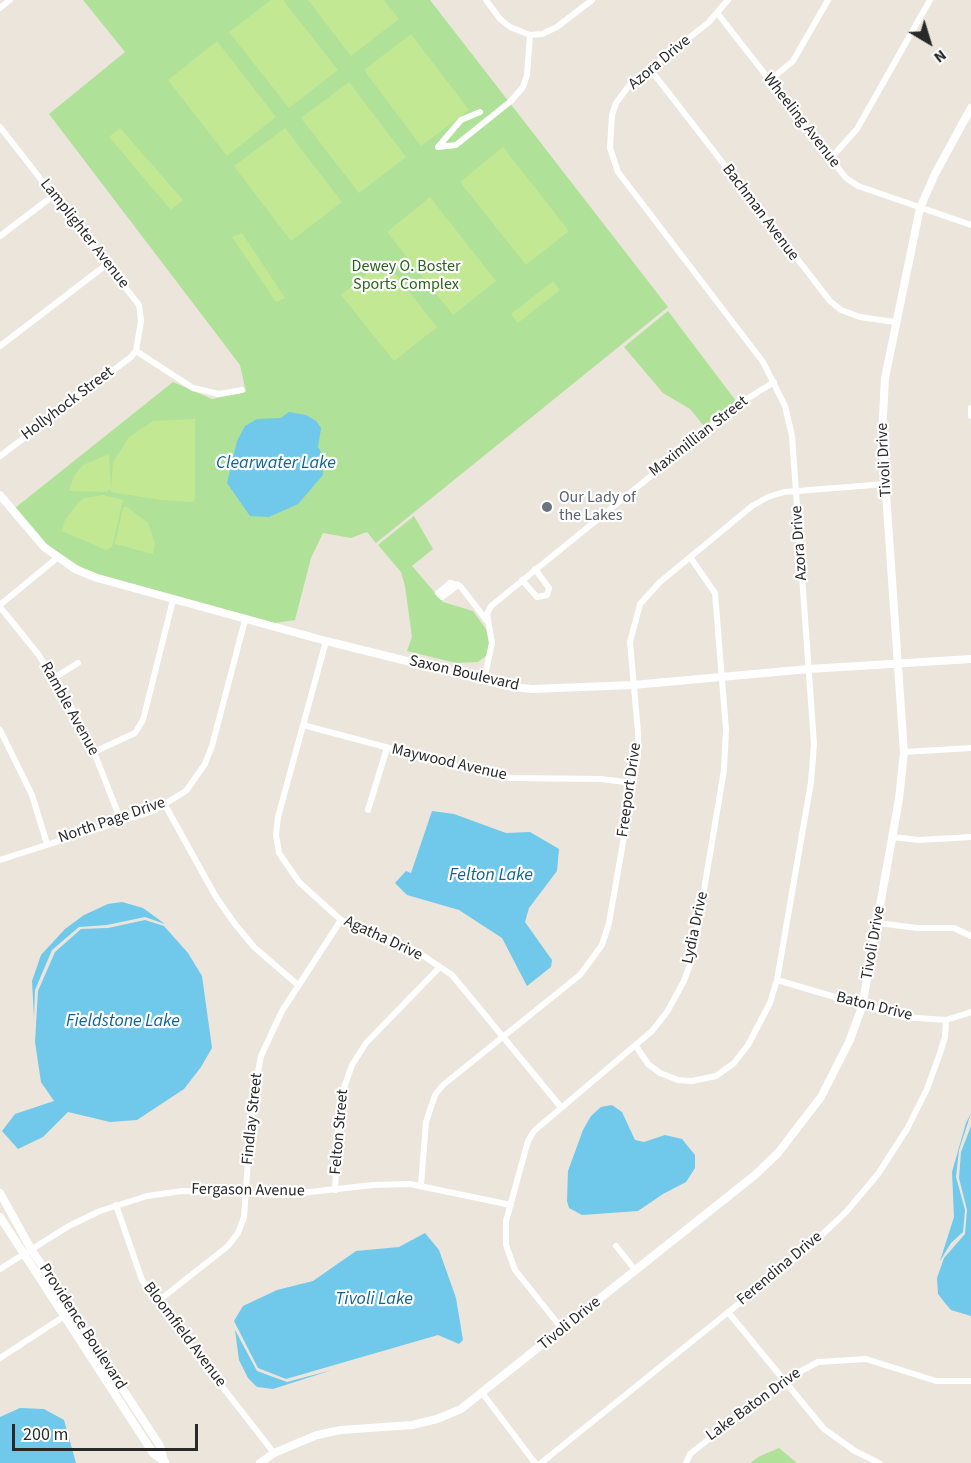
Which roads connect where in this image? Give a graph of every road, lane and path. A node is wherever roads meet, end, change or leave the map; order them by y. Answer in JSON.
{"nodes":[{"id":1,"x":10,"y":0,"type":"edge"},
{"id":2,"x":486,"y":0,"type":"edge"},
{"id":3,"x":592,"y":0,"type":"edge"},
{"id":4,"x":728,"y":0,"type":"edge"},
{"id":5,"x":828,"y":0,"type":"edge"},
{"id":6,"x":930,"y":0,"type":"edge"},
{"id":7,"x":0,"y":8,"type":"edge"},
{"id":8,"x":718,"y":14,"type":"junction"},
{"id":9,"x":530,"y":35,"type":"junction"},
{"id":10,"x":650,"y":69,"type":"junction"},
{"id":11,"x":770,"y":80,"type":"junction"},
{"id":12,"x":971,"y":108,"type":"edge"},
{"id":13,"x":480,"y":112,"type":"dead end"},
{"id":14,"x":0,"y":127,"type":"edge"},
{"id":15,"x":830,"y":159,"type":"junction"},
{"id":16,"x":54,"y":195,"type":"junction"},
{"id":17,"x":920,"y":208,"type":"junction"},
{"id":18,"x":971,"y":225,"type":"edge"},
{"id":19,"x":0,"y":237,"type":"edge"},
{"id":20,"x":106,"y":265,"type":"junction"},
{"id":21,"x":895,"y":322,"type":"junction"},
{"id":22,"x":0,"y":346,"type":"edge"},
{"id":23,"x":135,"y":351,"type":"junction"},
{"id":24,"x":774,"y":382,"type":"junction"},
{"id":25,"x":242,"y":390,"type":"dead end"},
{"id":26,"x":971,"y":408,"type":"edge"},
{"id":27,"x":971,"y":416,"type":"edge"},
{"id":28,"x":0,"y":456,"type":"edge"},
{"id":29,"x":886,"y":484,"type":"junction"},
{"id":30,"x":796,"y":492,"type":"junction"},
{"id":31,"x":0,"y":495,"type":"edge"},
{"id":32,"x":690,"y":557,"type":"junction"},
{"id":33,"x":57,"y":558,"type":"junction"},
{"id":34,"x":535,"y":569,"type":"junction"},
{"id":35,"x":522,"y":580,"type":"junction"},
{"id":36,"x":458,"y":585,"type":"dead end"},
{"id":37,"x":173,"y":600,"type":"junction"},
{"id":38,"x":0,"y":606,"type":"edge"},
{"id":39,"x":245,"y":620,"type":"junction"},
{"id":40,"x":487,"y":622,"type":"junction"},
{"id":41,"x":326,"y":641,"type":"junction"},
{"id":42,"x":971,"y":659,"type":"edge"},
{"id":43,"x":78,"y":663,"type":"dead end"},
{"id":44,"x":899,"y":664,"type":"junction"},
{"id":45,"x":809,"y":669,"type":"junction"},
{"id":46,"x":722,"y":677,"type":"junction"},
{"id":47,"x":54,"y":678,"type":"junction"},
{"id":48,"x":484,"y":680,"type":"junction"},
{"id":49,"x":633,"y":685,"type":"junction"},
{"id":50,"x":303,"y":725,"type":"junction"},
{"id":51,"x":0,"y":730,"type":"edge"},
{"id":52,"x":387,"y":748,"type":"junction"},
{"id":53,"x":971,"y":748,"type":"edge"},
{"id":54,"x":94,"y":752,"type":"junction"},
{"id":55,"x":904,"y":752,"type":"junction"},
{"id":56,"x":633,"y":783,"type":"junction"},
{"id":57,"x":165,"y":806,"type":"junction"},
{"id":58,"x":369,"y":810,"type":"dead end"},
{"id":59,"x":121,"y":821,"type":"junction"},
{"id":60,"x":892,"y":837,"type":"junction"},
{"id":61,"x":971,"y":837,"type":"edge"},
{"id":62,"x":47,"y":844,"type":"junction"},
{"id":63,"x":0,"y":860,"type":"edge"},
{"id":64,"x":341,"y":920,"type":"junction"},
{"id":65,"x":878,"y":923,"type":"junction"},
{"id":66,"x":971,"y":936,"type":"edge"},
{"id":67,"x":440,"y":967,"type":"junction"},
{"id":68,"x":777,"y":981,"type":"junction"},
{"id":69,"x":298,"y":985,"type":"junction"},
{"id":70,"x":862,"y":1006,"type":"junction"},
{"id":71,"x":971,"y":1012,"type":"edge"},
{"id":72,"x":946,"y":1020,"type":"junction"},
{"id":73,"x":504,"y":1037,"type":"junction"},
{"id":74,"x":636,"y":1046,"type":"junction"},
{"id":75,"x":561,"y":1106,"type":"junction"},
{"id":76,"x":421,"y":1185,"type":"junction"},
{"id":77,"x":335,"y":1190,"type":"junction"},
{"id":78,"x":0,"y":1193,"type":"edge"},
{"id":79,"x":245,"y":1193,"type":"junction"},
{"id":80,"x":116,"y":1205,"type":"junction"},
{"id":81,"x":511,"y":1205,"type":"junction"},
{"id":82,"x":0,"y":1217,"type":"edge"},
{"id":83,"x":616,"y":1246,"type":"dead end"},
{"id":84,"x":31,"y":1249,"type":"junction"},
{"id":85,"x":22,"y":1255,"type":"junction"},
{"id":86,"x":0,"y":1269,"type":"edge"},
{"id":87,"x":636,"y":1271,"type":"junction"},
{"id":88,"x":157,"y":1302,"type":"junction"},
{"id":89,"x":71,"y":1311,"type":"junction"},
{"id":90,"x":728,"y":1312,"type":"junction"},
{"id":91,"x":63,"y":1317,"type":"junction"},
{"id":92,"x":563,"y":1330,"type":"junction"},
{"id":93,"x":0,"y":1358,"type":"edge"},
{"id":94,"x":784,"y":1380,"type":"junction"},
{"id":95,"x":971,"y":1381,"type":"edge"},
{"id":96,"x":483,"y":1394,"type":"junction"},
{"id":97,"x":274,"y":1453,"type":"junction"},
{"id":98,"x":164,"y":1462,"type":"edge"},
{"id":99,"x":260,"y":1463,"type":"edge"},
{"id":100,"x":535,"y":1463,"type":"edge"},
{"id":101,"x":541,"y":1463,"type":"edge"},
{"id":102,"x":686,"y":1463,"type":"edge"},
{"id":103,"x":879,"y":1463,"type":"edge"}],
"edges":[{"from":1,"to":7,"type":"street"},
{"from":2,"to":9,"type":"street"},
{"from":3,"to":9,"type":"street"},
{"from":4,"to":8,"type":"street","name":"Azora Drive"},
{"from":5,"to":11,"type":"street"},
{"from":6,"to":15,"type":"street"},
{"from":8,"to":10,"type":"street","name":"Azora Drive"},
{"from":8,"to":11,"type":"street","name":"Wheeling Avenue"},
{"from":9,"to":13,"type":"street"},
{"from":10,"to":21,"type":"street","name":"Bachman Avenue"},
{"from":10,"to":24,"type":"street","name":"Azora Drive"},
{"from":11,"to":15,"type":"street","name":"Wheeling Avenue"},
{"from":12,"to":17,"type":"street","name":"Tivoli Drive"},
{"from":14,"to":16,"type":"street","name":"Lamplighter Avenue"},
{"from":15,"to":17,"type":"street","name":"Wheeling Avenue"},
{"from":16,"to":19,"type":"street"},
{"from":16,"to":20,"type":"street","name":"Lamplighter Avenue"},
{"from":17,"to":18,"type":"street","name":"Wheeling Avenue"},
{"from":17,"to":21,"type":"street","name":"Tivoli Drive"},
{"from":20,"to":22,"type":"street"},
{"from":20,"to":23,"type":"street","name":"Lamplighter Avenue"},
{"from":21,"to":29,"type":"street","name":"Tivoli Drive"},
{"from":23,"to":25,"type":"street"},
{"from":23,"to":28,"type":"street","name":"Hollyhock Street"},
{"from":24,"to":30,"type":"street","name":"Azora Drive"},
{"from":24,"to":34,"type":"street","name":"Maximillian Street"},
{"from":26,"to":27,"type":"street"},
{"from":29,"to":30,"type":"street","name":"Freeport Drive"},
{"from":29,"to":44,"type":"street","name":"Tivoli Drive"},
{"from":30,"to":32,"type":"street","name":"Freeport Drive"},
{"from":30,"to":45,"type":"street","name":"Azora Drive"},
{"from":31,"to":33,"type":"street","name":"Saxon Boulevard"},
{"from":32,"to":46,"type":"street","name":"Lydia Drive"},
{"from":32,"to":49,"type":"street","name":"Freeport Drive"},
{"from":33,"to":37,"type":"street","name":"Saxon Boulevard"},
{"from":33,"to":38,"type":"street"},
{"from":34,"to":35,"type":"street","name":"Maximillian Street"},
{"from":34,"to":35,"type":"street"},
{"from":35,"to":40,"type":"street","name":"Maximillian Street"},
{"from":36,"to":40,"type":"street"},
{"from":37,"to":39,"type":"street","name":"Saxon Boulevard"},
{"from":37,"to":54,"type":"street"},
{"from":38,"to":47,"type":"street","name":"Ramble Avenue"},
{"from":39,"to":41,"type":"street","name":"Saxon Boulevard"},
{"from":39,"to":57,"type":"street","name":"North Page Drive"},
{"from":40,"to":48,"type":"street"},
{"from":41,"to":48,"type":"street","name":"Saxon Boulevard"},
{"from":41,"to":50,"type":"street","name":"Agatha Drive"},
{"from":42,"to":44,"type":"street","name":"Saxon Boulevard"},
{"from":43,"to":47,"type":"street"},
{"from":44,"to":45,"type":"street","name":"Saxon Boulevard"},
{"from":44,"to":55,"type":"street","name":"Tivoli Drive"},
{"from":45,"to":46,"type":"street","name":"Saxon Boulevard"},
{"from":45,"to":68,"type":"street","name":"Azora Drive"},
{"from":46,"to":49,"type":"street","name":"Saxon Boulevard"},
{"from":46,"to":74,"type":"street","name":"Lydia Drive"},
{"from":47,"to":54,"type":"street","name":"Ramble Avenue"},
{"from":48,"to":49,"type":"street","name":"Saxon Boulevard"},
{"from":49,"to":56,"type":"street","name":"Freeport Drive"},
{"from":50,"to":52,"type":"street","name":"Maywood Avenue"},
{"from":50,"to":64,"type":"street","name":"Agatha Drive"},
{"from":51,"to":62,"type":"street"},
{"from":52,"to":56,"type":"street","name":"Maywood Avenue"},
{"from":52,"to":58,"type":"street"},
{"from":53,"to":55,"type":"street"},
{"from":54,"to":59,"type":"street","name":"Ramble Avenue"},
{"from":55,"to":60,"type":"street","name":"Tivoli Drive"},
{"from":56,"to":73,"type":"street","name":"Freeport Drive"},
{"from":57,"to":59,"type":"street","name":"North Page Drive"},
{"from":57,"to":69,"type":"street"},
{"from":59,"to":62,"type":"street","name":"North Page Drive"},
{"from":60,"to":61,"type":"street"},
{"from":60,"to":65,"type":"street","name":"Tivoli Drive"},
{"from":62,"to":63,"type":"street","name":"North Page Drive"},
{"from":64,"to":67,"type":"street","name":"Agatha Drive"},
{"from":64,"to":69,"type":"street","name":"Findlay Street"},
{"from":65,"to":66,"type":"street"},
{"from":65,"to":70,"type":"street","name":"Tivoli Drive"},
{"from":67,"to":73,"type":"street","name":"Agatha Drive"},
{"from":67,"to":77,"type":"street","name":"Felton Street"},
{"from":68,"to":70,"type":"street","name":"Baton Drive"},
{"from":68,"to":74,"type":"street","name":"Azora Drive"},
{"from":69,"to":79,"type":"street","name":"Findlay Street"},
{"from":70,"to":72,"type":"street","name":"Baton Drive"},
{"from":70,"to":87,"type":"street","name":"Tivoli Drive"},
{"from":71,"to":72,"type":"street","name":"Baton Drive"},
{"from":72,"to":90,"type":"street","name":"Ferendina Drive"},
{"from":73,"to":75,"type":"street","name":"Agatha Drive"},
{"from":73,"to":76,"type":"street","name":"Freeport Drive"},
{"from":74,"to":75,"type":"street","name":"Lydia Drive"},
{"from":75,"to":81,"type":"street","name":"Lydia Drive"},
{"from":76,"to":77,"type":"street","name":"Fergason Avenue"},
{"from":76,"to":81,"type":"street","name":"Fergason Avenue"},
{"from":77,"to":79,"type":"street","name":"Fergason Avenue"},
{"from":78,"to":84,"type":"street","name":"Providence Boulevard"},
{"from":79,"to":80,"type":"street","name":"Fergason Avenue"},
{"from":79,"to":88,"type":"street","name":"Findlay Street"},
{"from":80,"to":84,"type":"street","name":"Fergason Avenue"},
{"from":80,"to":88,"type":"street","name":"Bloomfield Avenue"},
{"from":81,"to":92,"type":"street","name":"Lydia Drive"},
{"from":82,"to":85,"type":"street","name":"Providence Boulevard"},
{"from":83,"to":87,"type":"street"},
{"from":84,"to":85,"type":"street","name":"Fergason Avenue"},
{"from":84,"to":89,"type":"street","name":"Providence Boulevard"},
{"from":85,"to":86,"type":"street","name":"Fergason Avenue"},
{"from":85,"to":91,"type":"street","name":"Providence Boulevard"},
{"from":87,"to":92,"type":"street","name":"Tivoli Drive"},
{"from":88,"to":97,"type":"street","name":"Bloomfield Avenue"},
{"from":89,"to":91,"type":"street"},
{"from":89,"to":98,"type":"street","name":"Providence Boulevard"},
{"from":90,"to":94,"type":"street"},
{"from":90,"to":101,"type":"street","name":"Ferendina Drive"},
{"from":91,"to":93,"type":"street"},
{"from":91,"to":98,"type":"street","name":"Providence Boulevard"},
{"from":92,"to":96,"type":"street","name":"Tivoli Drive"},
{"from":94,"to":95,"type":"street","name":"Lake Baton Drive"},
{"from":94,"to":102,"type":"street","name":"Lake Baton Drive"},
{"from":94,"to":103,"type":"street"},
{"from":96,"to":97,"type":"street","name":"Tivoli Drive"},
{"from":96,"to":100,"type":"street"},
{"from":97,"to":99,"type":"street","name":"Tivoli Drive"}]}
